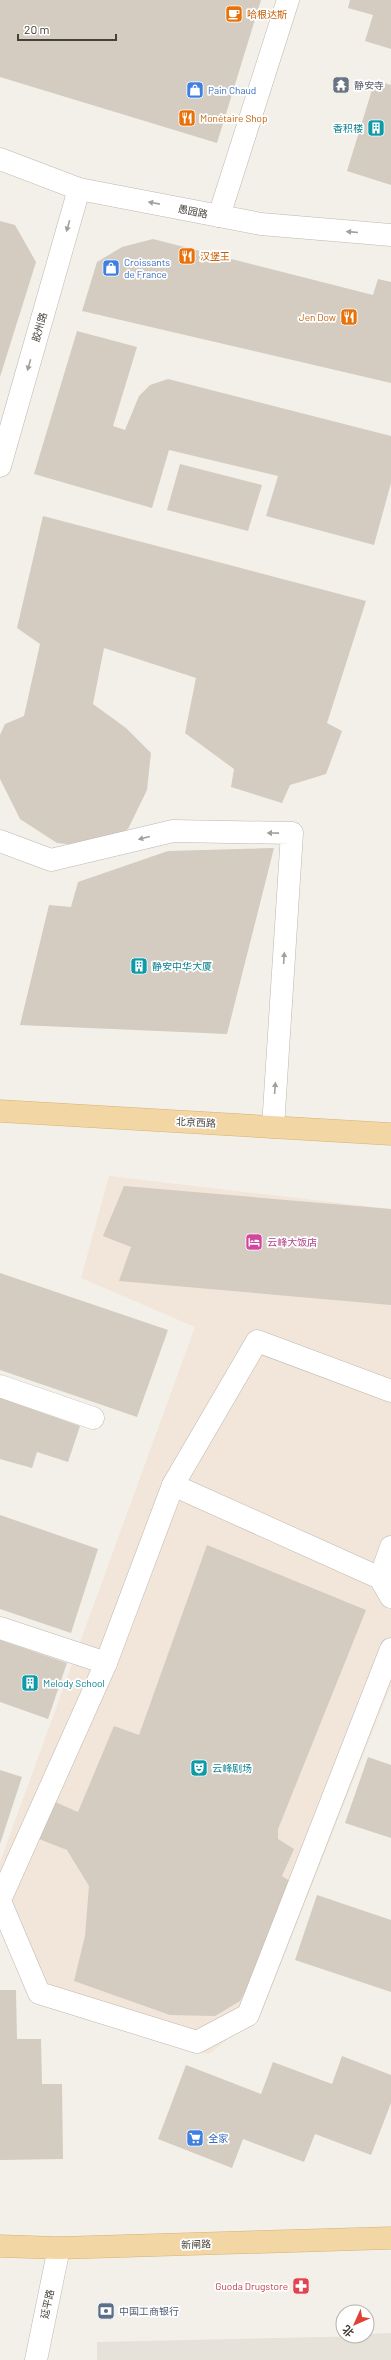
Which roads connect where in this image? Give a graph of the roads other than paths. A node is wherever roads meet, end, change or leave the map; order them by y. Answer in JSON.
{"nodes":[{"id":1,"x":288,"y":0,"type":"edge"},
{"id":2,"x":0,"y":159,"type":"edge"},
{"id":3,"x":79,"y":189,"type":"junction"},
{"id":4,"x":219,"y":216,"type":"junction"},
{"id":5,"x":391,"y":235,"type":"edge"},
{"id":6,"x":0,"y":466,"type":"edge"},
{"id":7,"x":0,"y":841,"type":"edge"},
{"id":8,"x":0,"y":1111,"type":"edge"},
{"id":9,"x":273,"y":1127,"type":"junction"},
{"id":10,"x":391,"y":1134,"type":"edge"},
{"id":11,"x":0,"y":1386,"type":"edge"},
{"id":12,"x":391,"y":1391,"type":"edge"},
{"id":13,"x":93,"y":1418,"type":"dead end"},
{"id":14,"x":173,"y":1484,"type":"junction"},
{"id":15,"x":391,"y":1547,"type":"edge"},
{"id":16,"x":380,"y":1578,"type":"junction"},
{"id":17,"x":391,"y":1597,"type":"edge"},
{"id":18,"x":0,"y":1628,"type":"edge"},
{"id":19,"x":391,"y":1648,"type":"edge"},
{"id":20,"x":106,"y":1663,"type":"junction"},
{"id":21,"x":0,"y":1900,"type":"edge"},
{"id":22,"x":391,"y":2238,"type":"edge"},
{"id":23,"x":0,"y":2246,"type":"edge"},
{"id":24,"x":59,"y":2248,"type":"junction"},
{"id":25,"x":36,"y":2360,"type":"edge"}],
"edges":[{"from":1,"to":4,"type":"street"},
{"from":2,"to":3,"type":"street","name":"愚园路"},
{"from":4,"to":3,"type":"street","name":"愚园路","one_way":true},
{"from":3,"to":6,"type":"street","name":"胶州路","one_way":true},
{"from":5,"to":4,"type":"street","name":"愚园路","one_way":true},
{"from":9,"to":7,"type":"street","one_way":true},
{"from":8,"to":9,"type":"main road","name":"北京西路"},
{"from":9,"to":10,"type":"main road","name":"北京西路"},
{"from":11,"to":13,"type":"street"},
{"from":12,"to":14,"type":"street"},
{"from":14,"to":16,"type":"street"},
{"from":14,"to":20,"type":"street"},
{"from":15,"to":16,"type":"street"},
{"from":16,"to":17,"type":"street"},
{"from":18,"to":20,"type":"street"},
{"from":19,"to":21,"type":"street"},
{"from":20,"to":21,"type":"street"},
{"from":22,"to":24,"type":"main road","name":"新闸路"},
{"from":23,"to":24,"type":"main road","name":"新闸路"},
{"from":24,"to":25,"type":"street","name":"延平路"}]}
